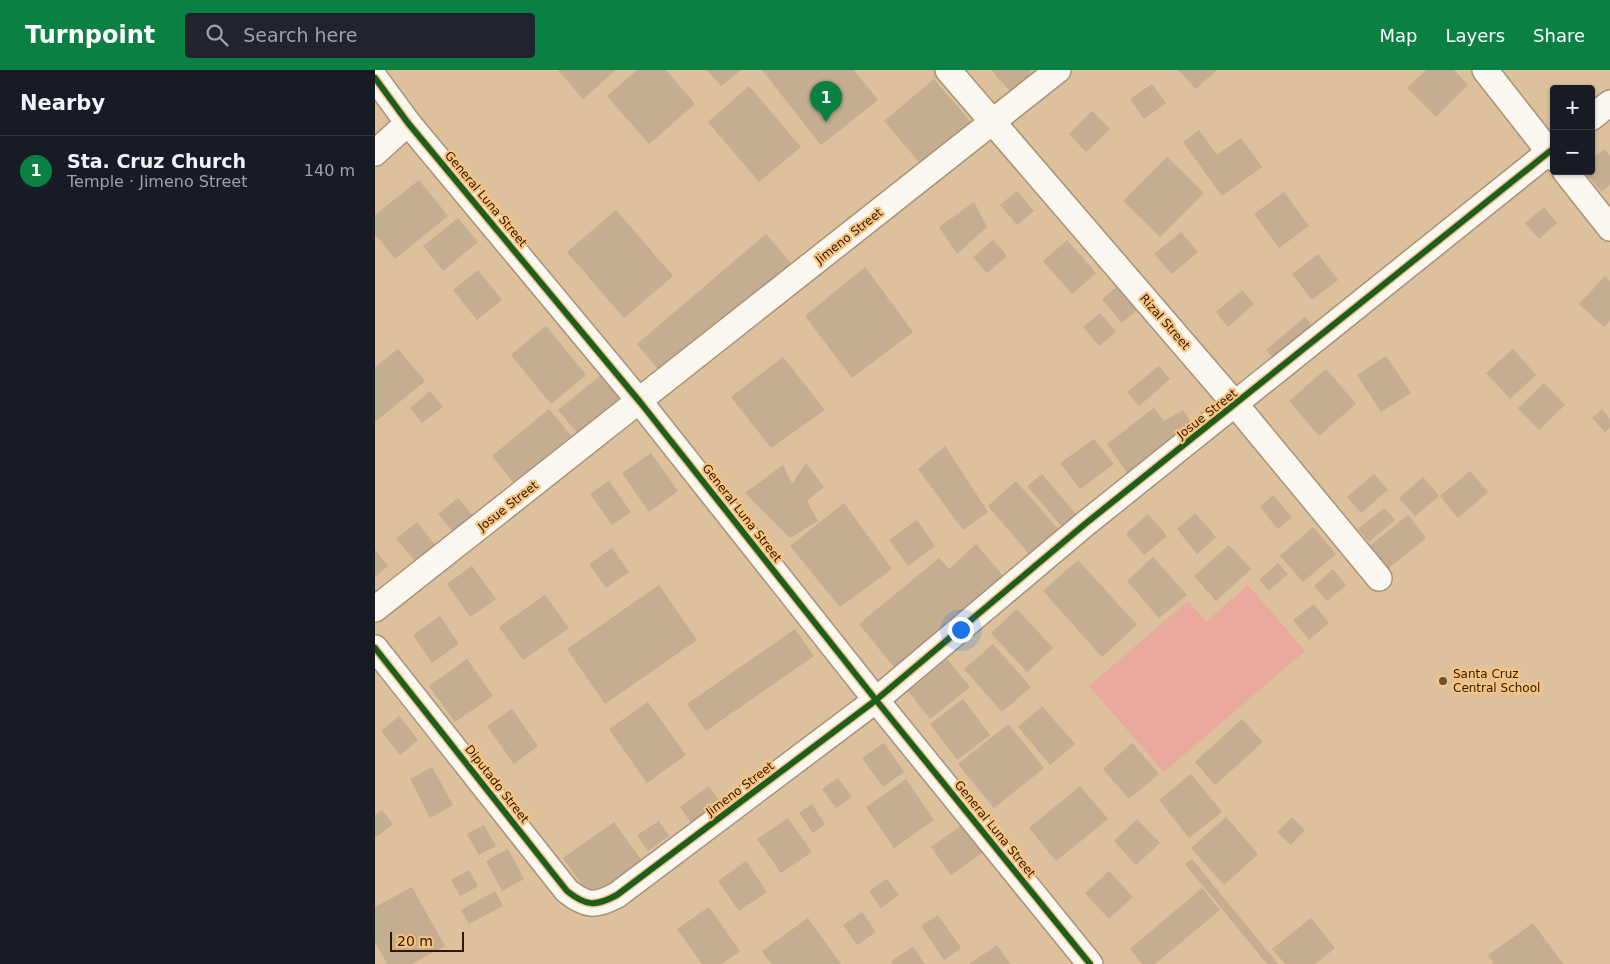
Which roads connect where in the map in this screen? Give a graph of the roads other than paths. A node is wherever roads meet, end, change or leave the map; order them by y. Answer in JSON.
{"nodes":[{"id":1,"x":948,"y":70,"type":"edge"},
{"id":2,"x":1058,"y":70,"type":"edge"},
{"id":3,"x":1485,"y":70,"type":"edge"},
{"id":4,"x":375,"y":78,"type":"edge"},
{"id":5,"x":1610,"y":103,"type":"edge"},
{"id":6,"x":1595,"y":115,"type":"edge"},
{"id":7,"x":993,"y":122,"type":"junction"},
{"id":8,"x":408,"y":123,"type":"junction"},
{"id":9,"x":1550,"y":151,"type":"edge"},
{"id":10,"x":375,"y":153,"type":"edge"},
{"id":11,"x":1550,"y":155,"type":"edge"},
{"id":12,"x":1568,"y":175,"type":"edge"},
{"id":13,"x":1610,"y":228,"type":"edge"},
{"id":14,"x":640,"y":402,"type":"junction"},
{"id":15,"x":1236,"y":405,"type":"junction"},
{"id":16,"x":1379,"y":578,"type":"dead end"},
{"id":17,"x":375,"y":609,"type":"edge"},
{"id":18,"x":375,"y":648,"type":"edge"},
{"id":19,"x":876,"y":700,"type":"junction"},
{"id":20,"x":617,"y":895,"type":"joint"},
{"id":21,"x":1090,"y":964,"type":"edge"}],
"edges":[{"from":1,"to":7,"type":"street","name":"Rizal Street"},
{"from":2,"to":7,"type":"street","name":"Jimeno Street"},
{"from":3,"to":9,"type":"street"},
{"from":4,"to":8,"type":"street","name":"General Luna Street"},
{"from":5,"to":6,"type":"street"},
{"from":7,"to":14,"type":"street","name":"Jimeno Street"},
{"from":7,"to":15,"type":"street","name":"Rizal Street"},
{"from":8,"to":10,"type":"street"},
{"from":8,"to":14,"type":"street","name":"General Luna Street"},
{"from":11,"to":15,"type":"street","name":"Josue Street"},
{"from":12,"to":13,"type":"street"},
{"from":14,"to":17,"type":"street","name":"Josue Street"},
{"from":14,"to":19,"type":"street","name":"General Luna Street"},
{"from":15,"to":16,"type":"street","name":"Rizal Street"},
{"from":15,"to":19,"type":"street","name":"Josue Street"},
{"from":18,"to":20,"type":"street","name":"Diputado Street"},
{"from":19,"to":20,"type":"street","name":"Jimeno Street"},
{"from":19,"to":21,"type":"street","name":"General Luna Street"}]}
